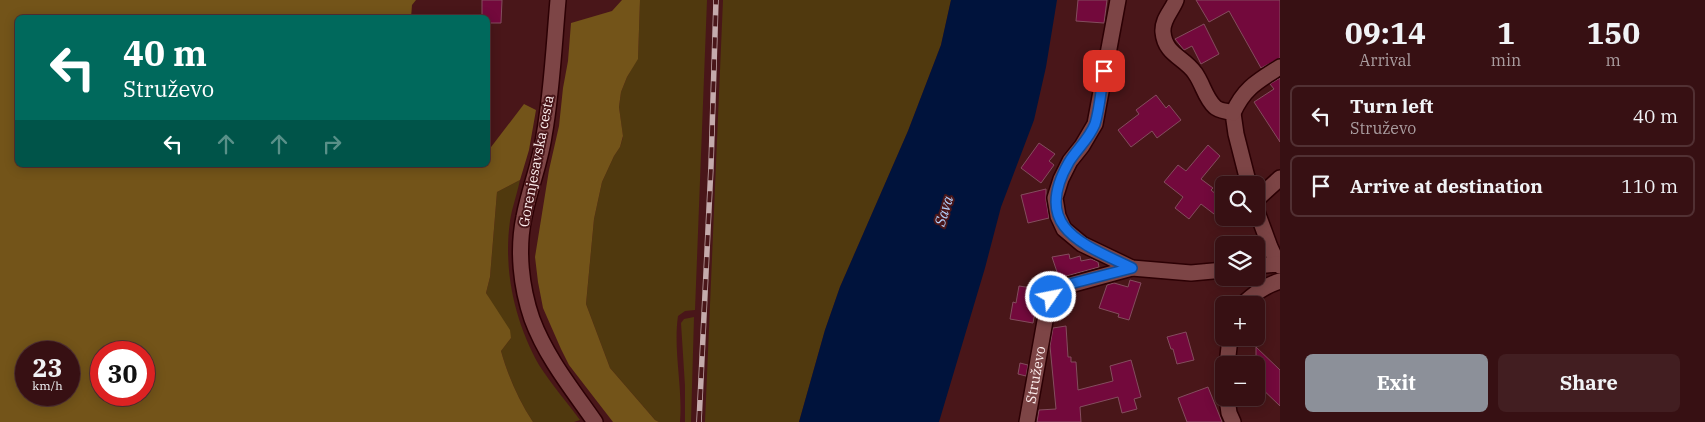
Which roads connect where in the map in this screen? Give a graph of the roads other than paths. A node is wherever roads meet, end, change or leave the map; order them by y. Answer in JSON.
{"nodes":[{"id":1,"x":558,"y":0,"type":"edge"},
{"id":2,"x":1118,"y":0,"type":"edge"},
{"id":3,"x":1176,"y":0,"type":"edge"},
{"id":4,"x":1280,"y":67,"type":"edge"},
{"id":5,"x":1233,"y":113,"type":"junction"},
{"id":6,"x":1247,"y":176,"type":"edge"},
{"id":7,"x":1280,"y":178,"type":"edge"},
{"id":8,"x":1265,"y":192,"type":"edge"},
{"id":9,"x":1262,"y":226,"type":"edge"},
{"id":10,"x":1279,"y":265,"type":"edge"},
{"id":11,"x":1265,"y":266,"type":"edge"},
{"id":12,"x":1132,"y":268,"type":"junction"},
{"id":13,"x":1215,"y":271,"type":"edge"},
{"id":14,"x":1280,"y":281,"type":"edge"},
{"id":15,"x":1252,"y":296,"type":"edge"},
{"id":16,"x":1228,"y":406,"type":"edge"},
{"id":17,"x":595,"y":422,"type":"edge"},
{"id":18,"x":1028,"y":422,"type":"edge"},
{"id":19,"x":1233,"y":422,"type":"edge"}],
"edges":[{"from":1,"to":17,"type":"street","name":"Gorenjesavska cesta"},
{"from":2,"to":12,"type":"street","name":"Struževo"},
{"from":3,"to":5,"type":"street"},
{"from":4,"to":5,"type":"street"},
{"from":5,"to":6,"type":"street"},
{"from":7,"to":8,"type":"street"},
{"from":9,"to":10,"type":"street"},
{"from":10,"to":11,"type":"street"},
{"from":12,"to":13,"type":"street","name":"Struževo"},
{"from":12,"to":18,"type":"street","name":"Struževo"},
{"from":14,"to":15,"type":"street"},
{"from":16,"to":19,"type":"street"}]}
